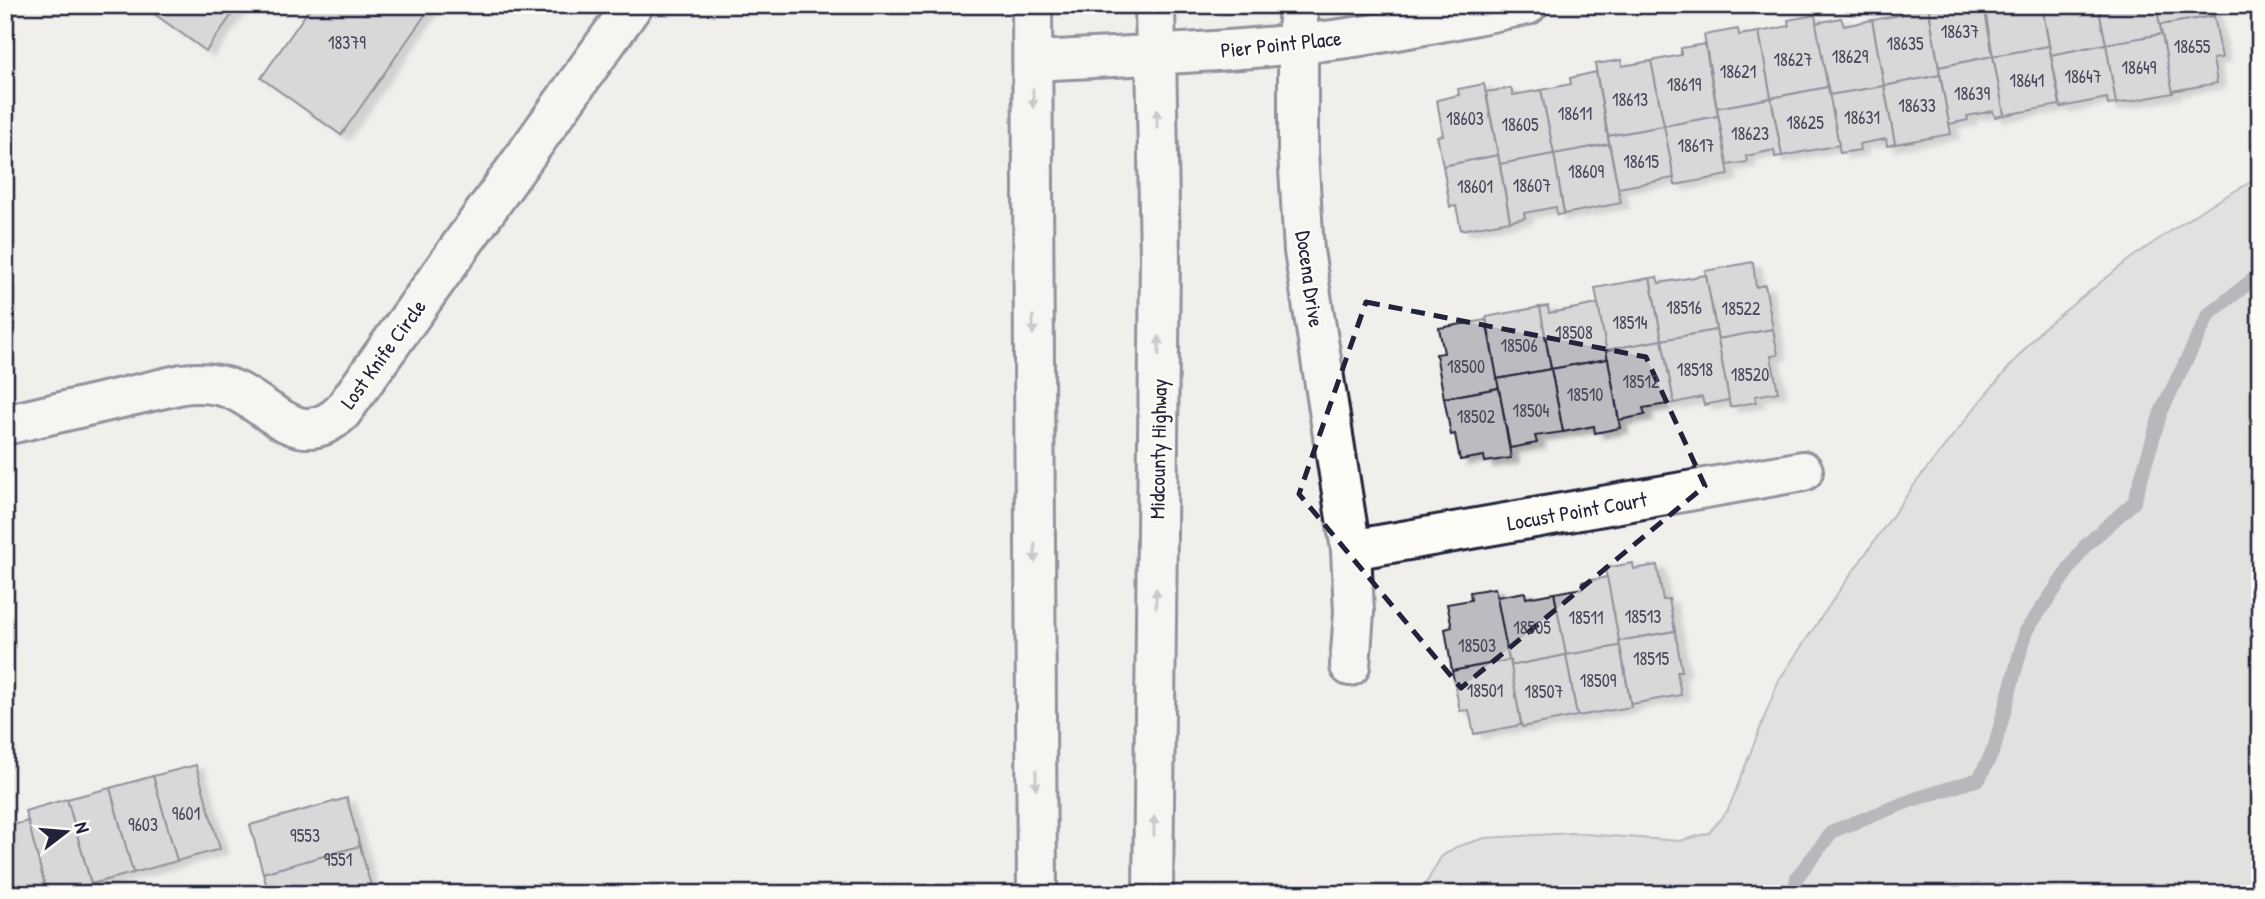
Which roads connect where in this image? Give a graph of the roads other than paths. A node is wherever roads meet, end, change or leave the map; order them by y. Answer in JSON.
{"nodes":[{"id":1,"x":633,"y":5,"type":"edge"},
{"id":2,"x":1032,"y":5,"type":"edge"},
{"id":3,"x":1155,"y":5,"type":"edge"},
{"id":4,"x":1298,"y":5,"type":"edge"},
{"id":5,"x":1527,"y":5,"type":"edge"},
{"id":6,"x":1298,"y":44,"type":"junction"},
{"id":7,"x":1156,"y":55,"type":"junction"},
{"id":8,"x":1033,"y":61,"type":"junction"},
{"id":9,"x":5,"y":425,"type":"edge"},
{"id":10,"x":1802,"y":471,"type":"dead end"},
{"id":11,"x":1351,"y":550,"type":"junction"},
{"id":12,"x":1350,"y":666,"type":"dead end"},
{"id":13,"x":1037,"y":894,"type":"edge"},
{"id":14,"x":1153,"y":894,"type":"edge"}],
"edges":[{"from":1,"to":9,"type":"street","name":"Lost Knife Circle"},
{"from":2,"to":8,"type":"street"},
{"from":3,"to":7,"type":"street","name":"Midcounty Highway"},
{"from":4,"to":6,"type":"street","name":"Docena Drive"},
{"from":5,"to":6,"type":"street","name":"Pier Point Place"},
{"from":6,"to":7,"type":"street","name":"Pier Point Place"},
{"from":6,"to":11,"type":"street","name":"Docena Drive"},
{"from":7,"to":8,"type":"street","name":"Pier Point Place"},
{"from":14,"to":7,"type":"street","name":"Midcounty Highway","one_way":true},
{"from":8,"to":13,"type":"street","one_way":true},
{"from":10,"to":11,"type":"street","name":"Locust Point Court"},
{"from":11,"to":12,"type":"street","name":"Docena Drive"}]}
